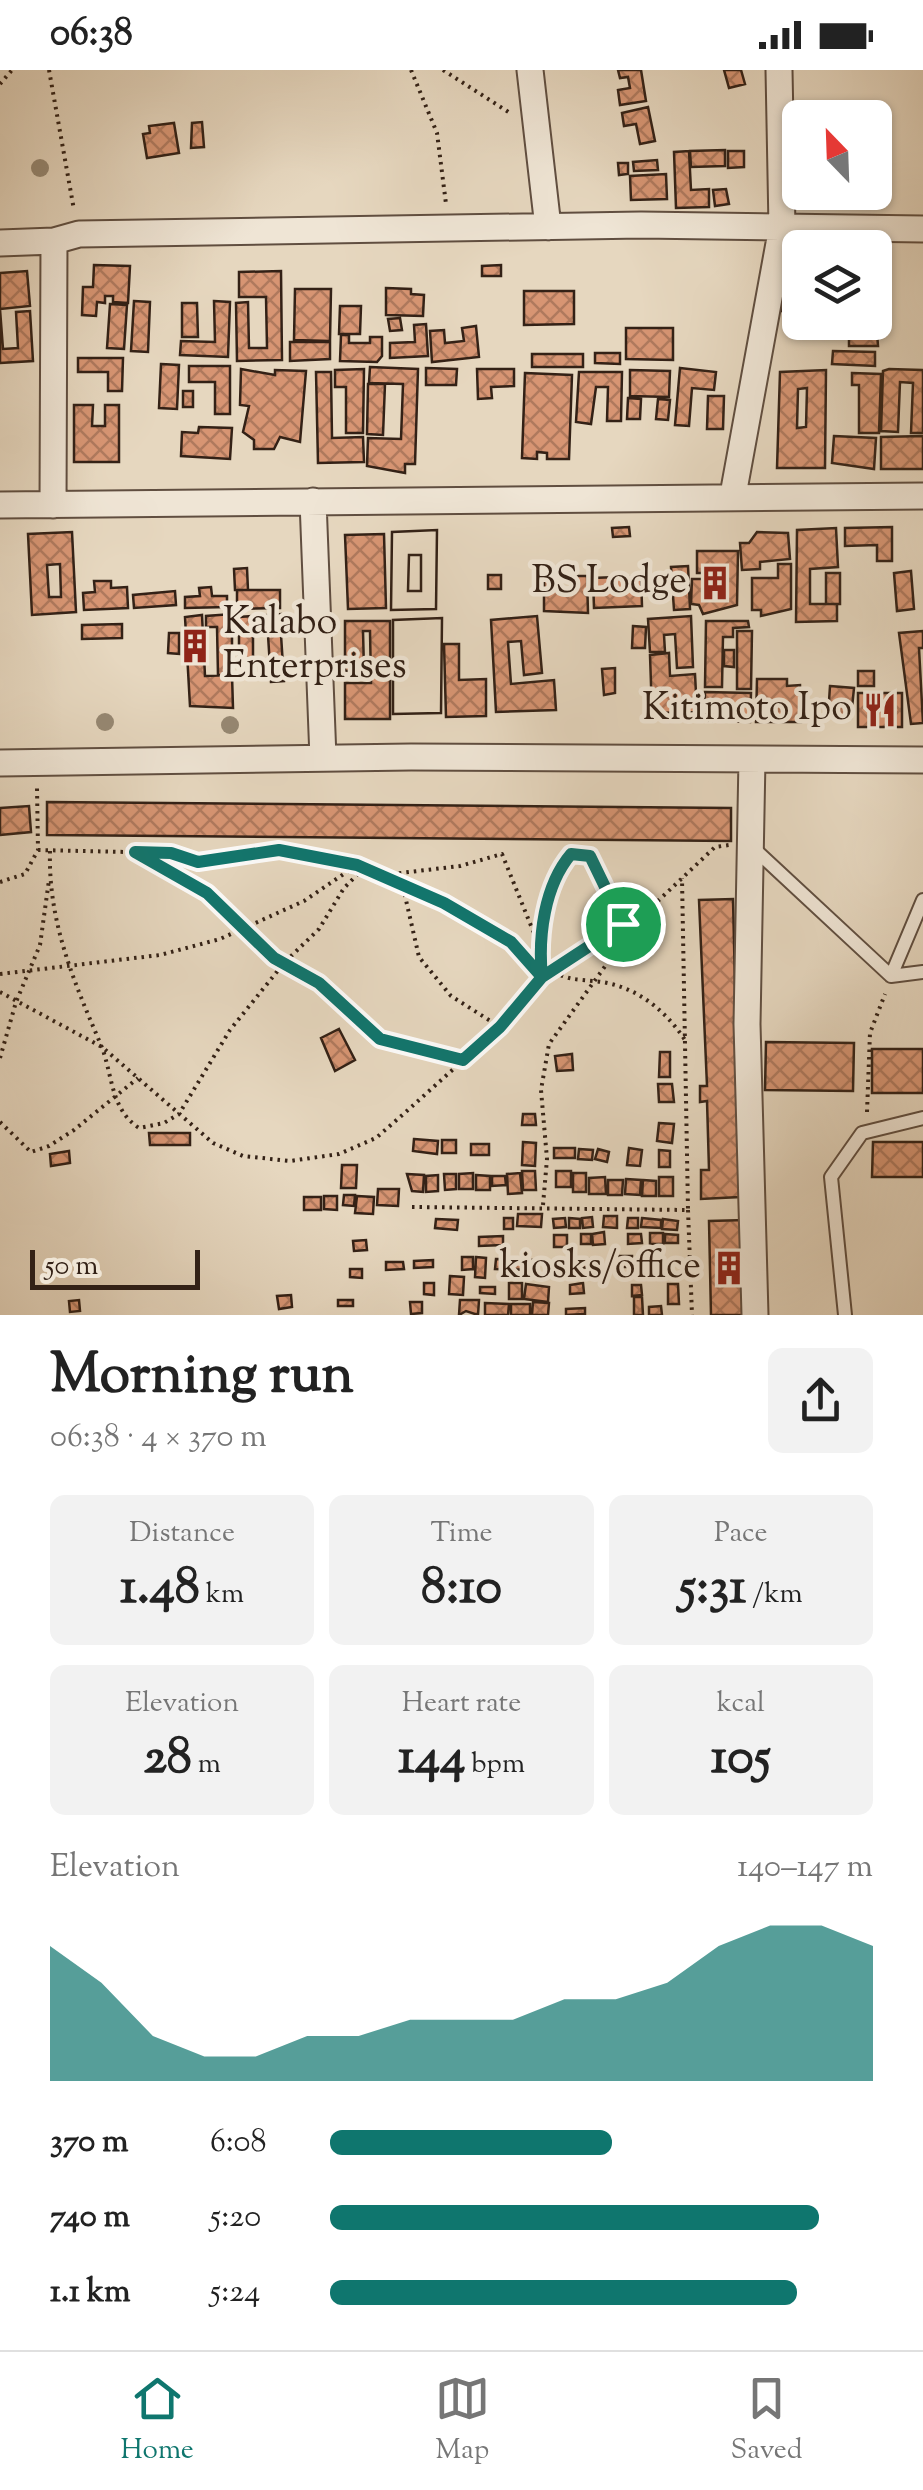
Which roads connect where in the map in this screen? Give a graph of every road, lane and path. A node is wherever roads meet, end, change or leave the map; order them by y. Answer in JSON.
{"nodes":[{"id":1,"x":12,"y":70,"type":"edge"},
{"id":2,"x":49,"y":70,"type":"edge"},
{"id":3,"x":411,"y":70,"type":"edge"},
{"id":4,"x":443,"y":70,"type":"edge"},
{"id":5,"x":530,"y":70,"type":"edge"},
{"id":6,"x":779,"y":70,"type":"edge"},
{"id":7,"x":0,"y":84,"type":"edge"},
{"id":8,"x":536,"y":130,"type":"junction"},
{"id":9,"x":548,"y":227,"type":"junction"},
{"id":10,"x":782,"y":227,"type":"junction"},
{"id":11,"x":450,"y":228,"type":"junction"},
{"id":12,"x":923,"y":229,"type":"edge"},
{"id":13,"x":66,"y":238,"type":"junction"},
{"id":14,"x":0,"y":243,"type":"edge"},
{"id":15,"x":733,"y":496,"type":"junction"},
{"id":16,"x":923,"y":496,"type":"edge"},
{"id":17,"x":313,"y":501,"type":"junction"},
{"id":18,"x":53,"y":504,"type":"junction"},
{"id":19,"x":0,"y":505,"type":"edge"},
{"id":20,"x":323,"y":758,"type":"junction"},
{"id":21,"x":752,"y":759,"type":"junction"},
{"id":22,"x":923,"y":760,"type":"edge"},
{"id":23,"x":35,"y":763,"type":"junction"},
{"id":24,"x":0,"y":764,"type":"edge"},
{"id":25,"x":748,"y":844,"type":"junction"},
{"id":26,"x":38,"y":850,"type":"junction"},
{"id":27,"x":50,"y":851,"type":"junction"},
{"id":28,"x":135,"y":852,"type":"junction"},
{"id":29,"x":357,"y":865,"type":"junction"},
{"id":30,"x":364,"y":868,"type":"junction"},
{"id":31,"x":49,"y":875,"type":"junction"},
{"id":32,"x":379,"y":875,"type":"junction"},
{"id":33,"x":682,"y":878,"type":"junction"},
{"id":34,"x":0,"y":882,"type":"edge"},
{"id":35,"x":402,"y":885,"type":"junction"},
{"id":36,"x":923,"y":900,"type":"edge"},
{"id":37,"x":648,"y":908,"type":"junction"},
{"id":38,"x":623,"y":924,"type":"junction"},
{"id":39,"x":244,"y":927,"type":"junction"},
{"id":40,"x":538,"y":943,"type":"junction"},
{"id":41,"x":66,"y":963,"type":"junction"},
{"id":42,"x":284,"y":963,"type":"junction"},
{"id":43,"x":28,"y":968,"type":"junction"},
{"id":44,"x":552,"y":970,"type":"junction"},
{"id":45,"x":923,"y":972,"type":"edge"},
{"id":46,"x":0,"y":974,"type":"edge"},
{"id":47,"x":891,"y":976,"type":"junction"},
{"id":48,"x":542,"y":977,"type":"junction"},
{"id":49,"x":595,"y":980,"type":"junction"},
{"id":50,"x":0,"y":992,"type":"edge"},
{"id":51,"x":16,"y":1002,"type":"junction"},
{"id":52,"x":500,"y":1027,"type":"junction"},
{"id":53,"x":688,"y":1044,"type":"junction"},
{"id":54,"x":102,"y":1047,"type":"junction"},
{"id":55,"x":0,"y":1058,"type":"edge"},
{"id":56,"x":463,"y":1060,"type":"junction"},
{"id":57,"x":138,"y":1078,"type":"junction"},
{"id":58,"x":114,"y":1094,"type":"junction"},
{"id":59,"x":179,"y":1114,"type":"junction"},
{"id":60,"x":923,"y":1118,"type":"edge"},
{"id":61,"x":0,"y":1122,"type":"edge"},
{"id":62,"x":862,"y":1133,"type":"junction"},
{"id":63,"x":543,"y":1206,"type":"junction"},
{"id":64,"x":412,"y":1208,"type":"dead end"},
{"id":65,"x":688,"y":1210,"type":"junction"},
{"id":66,"x":692,"y":1315,"type":"edge"},
{"id":67,"x":755,"y":1315,"type":"edge"},
{"id":68,"x":845,"y":1315,"type":"edge"}],
"edges":[{"from":1,"to":7,"type":"path"},
{"from":2,"to":13,"type":"path"},
{"from":3,"to":11,"type":"path"},
{"from":4,"to":8,"type":"path"},
{"from":5,"to":8,"type":"street"},
{"from":6,"to":10,"type":"street"},
{"from":8,"to":9,"type":"street"},
{"from":9,"to":10,"type":"street"},
{"from":9,"to":11,"type":"street"},
{"from":10,"to":12,"type":"street"},
{"from":10,"to":15,"type":"street"},
{"from":11,"to":13,"type":"street"},
{"from":13,"to":14,"type":"street"},
{"from":13,"to":18,"type":"street"},
{"from":15,"to":16,"type":"street"},
{"from":15,"to":17,"type":"street"},
{"from":17,"to":18,"type":"street"},
{"from":17,"to":20,"type":"street"},
{"from":18,"to":19,"type":"street"},
{"from":20,"to":21,"type":"street"},
{"from":20,"to":23,"type":"street"},
{"from":21,"to":22,"type":"street"},
{"from":21,"to":25,"type":"street"},
{"from":23,"to":24,"type":"street"},
{"from":23,"to":26,"type":"path"},
{"from":25,"to":33,"type":"path"},
{"from":25,"to":47,"type":"lane"},
{"from":25,"to":67,"type":"street"},
{"from":26,"to":27,"type":"path"},
{"from":26,"to":34,"type":"path"},
{"from":27,"to":28,"type":"path"},
{"from":27,"to":31,"type":"path"},
{"from":28,"to":29,"type":"path"},
{"from":28,"to":39,"type":"path"},
{"from":29,"to":30,"type":"path"},
{"from":29,"to":39,"type":"path"},
{"from":30,"to":32,"type":"path"},
{"from":30,"to":42,"type":"path"},
{"from":31,"to":41,"type":"path"},
{"from":31,"to":43,"type":"path"},
{"from":32,"to":35,"type":"path"},
{"from":32,"to":40,"type":"path"},
{"from":33,"to":37,"type":"path"},
{"from":33,"to":53,"type":"path"},
{"from":35,"to":48,"type":"path"},
{"from":35,"to":52,"type":"path"},
{"from":36,"to":47,"type":"lane"},
{"from":37,"to":38,"type":"path"},
{"from":37,"to":49,"type":"path"},
{"from":38,"to":40,"type":"path"},
{"from":38,"to":44,"type":"path"},
{"from":39,"to":41,"type":"path"},
{"from":39,"to":42,"type":"path"},
{"from":40,"to":48,"type":"path"},
{"from":41,"to":43,"type":"path"},
{"from":41,"to":54,"type":"path"},
{"from":42,"to":56,"type":"path"},
{"from":42,"to":59,"type":"path"},
{"from":43,"to":46,"type":"path"},
{"from":43,"to":51,"type":"path"},
{"from":44,"to":48,"type":"path"},
{"from":44,"to":49,"type":"path"},
{"from":45,"to":47,"type":"lane"},
{"from":47,"to":62,"type":"path"},
{"from":48,"to":52,"type":"path"},
{"from":49,"to":53,"type":"path"},
{"from":49,"to":63,"type":"path"},
{"from":50,"to":51,"type":"path"},
{"from":51,"to":54,"type":"path"},
{"from":51,"to":55,"type":"path"},
{"from":52,"to":56,"type":"path"},
{"from":53,"to":65,"type":"path"},
{"from":54,"to":57,"type":"path"},
{"from":54,"to":58,"type":"path"},
{"from":56,"to":59,"type":"path"},
{"from":57,"to":58,"type":"path"},
{"from":57,"to":59,"type":"path"},
{"from":58,"to":59,"type":"path"},
{"from":58,"to":61,"type":"path"},
{"from":60,"to":62,"type":"lane"},
{"from":62,"to":68,"type":"lane"},
{"from":63,"to":64,"type":"path"},
{"from":63,"to":65,"type":"path"},
{"from":65,"to":66,"type":"path"}]}
